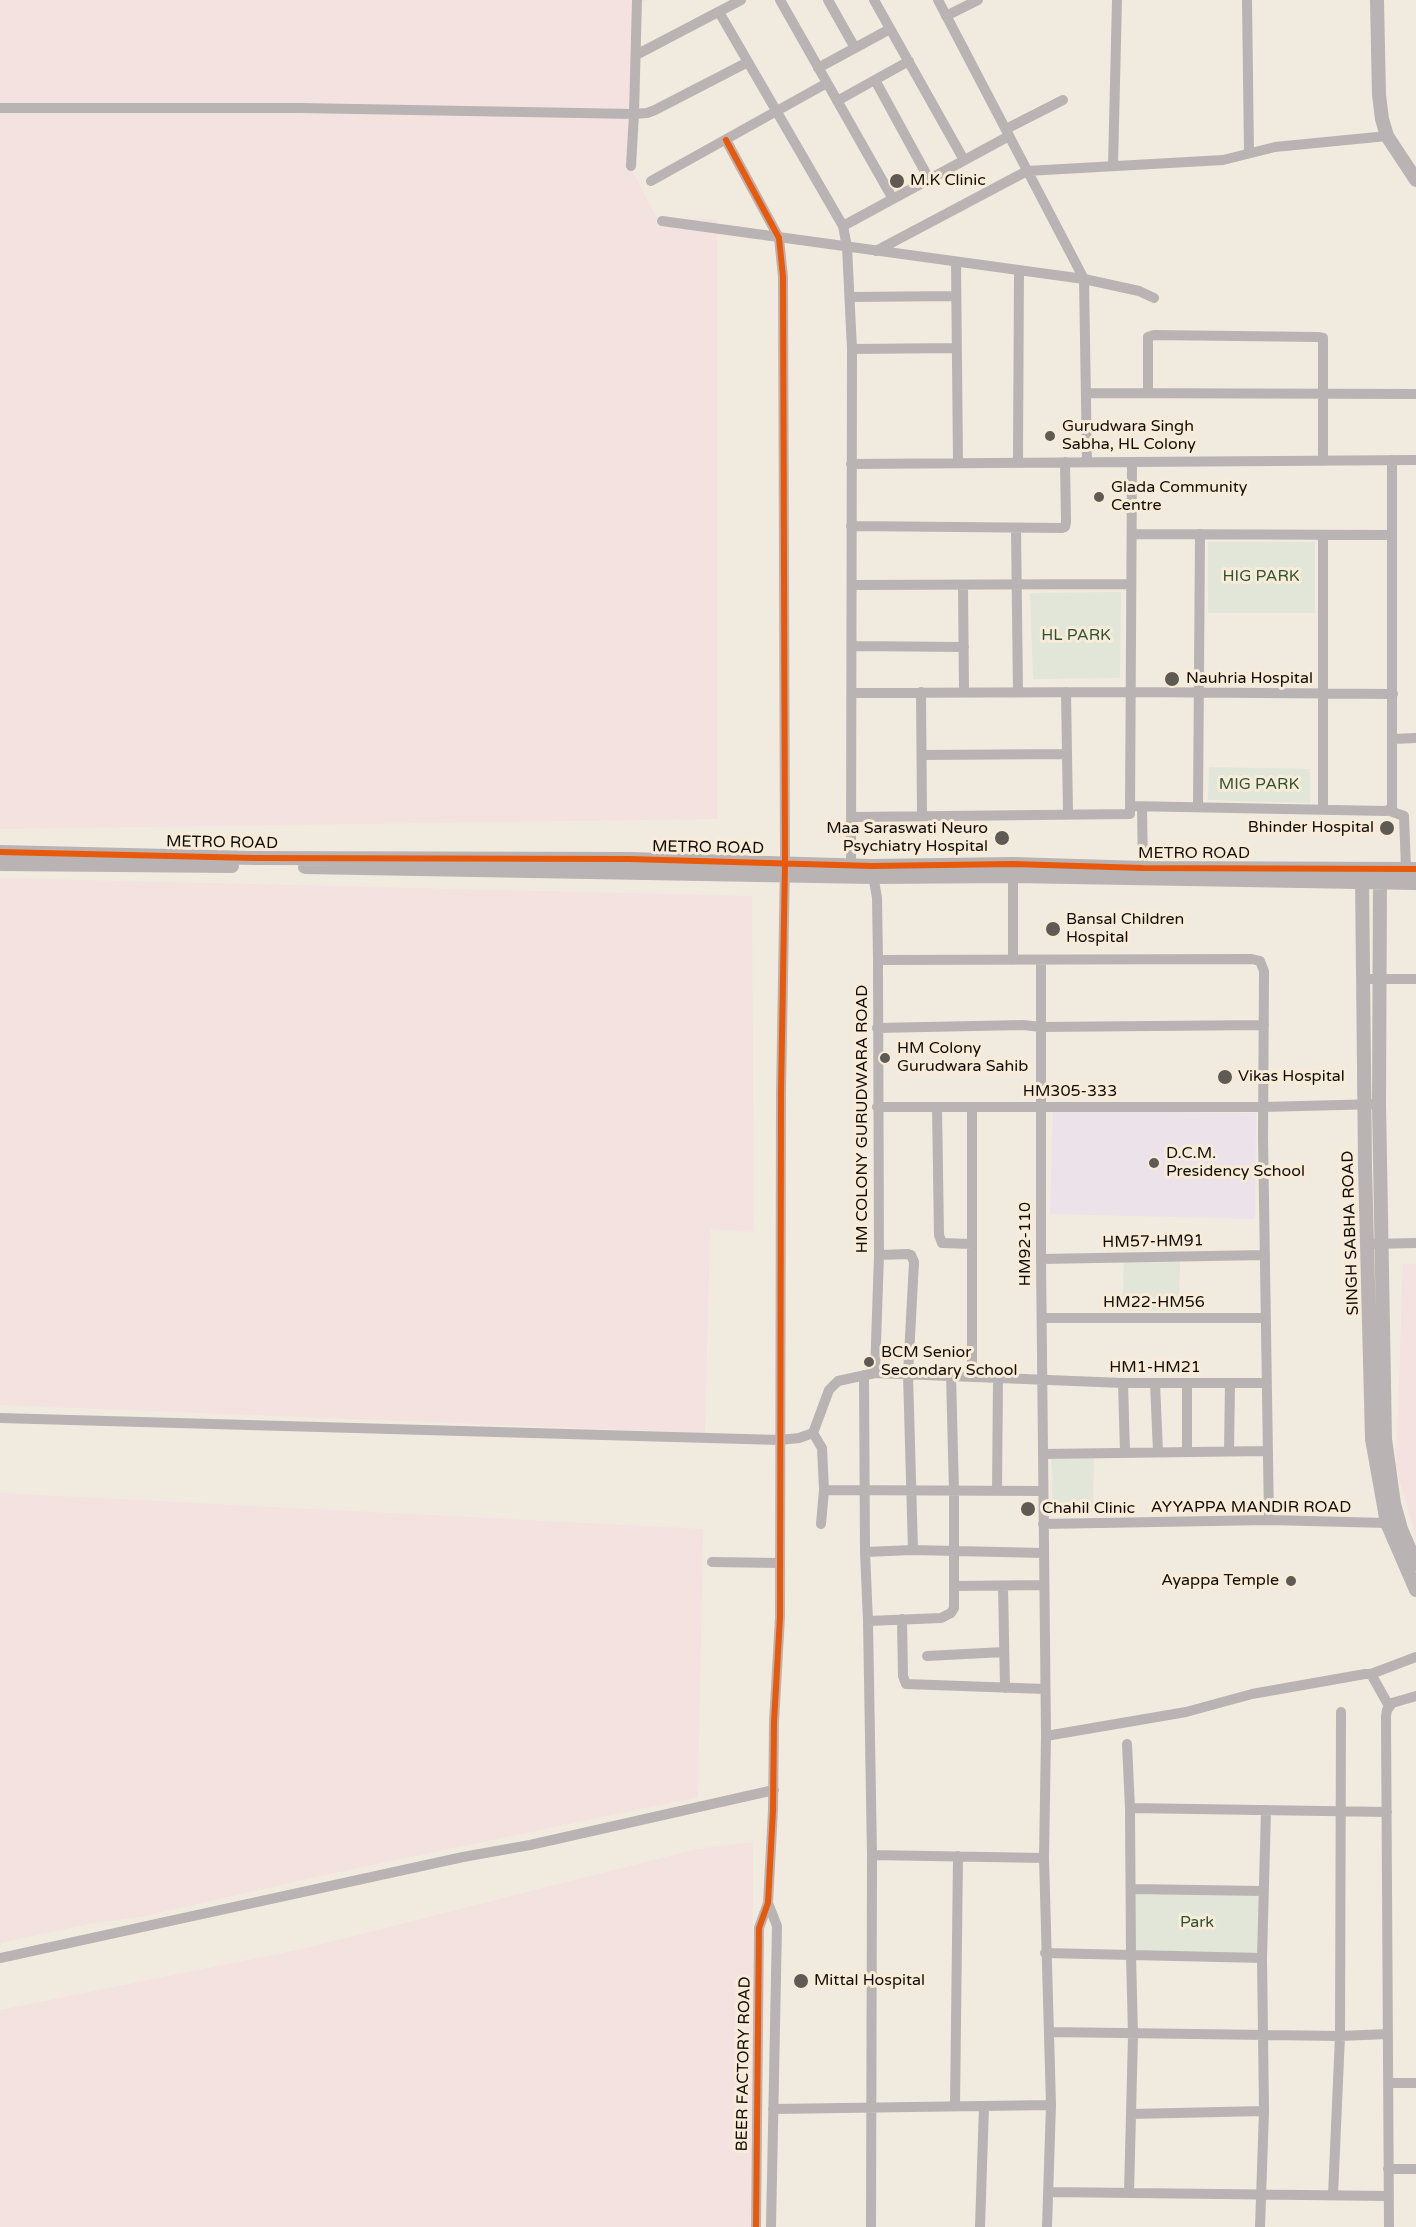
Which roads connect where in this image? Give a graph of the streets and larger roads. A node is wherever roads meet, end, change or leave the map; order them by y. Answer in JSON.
{"nodes":[{"id":1,"x":637,"y":0,"type":"edge"},
{"id":2,"x":741,"y":0,"type":"edge"},
{"id":3,"x":780,"y":0,"type":"edge"},
{"id":4,"x":828,"y":0,"type":"edge"},
{"id":5,"x":874,"y":0,"type":"edge"},
{"id":6,"x":938,"y":0,"type":"edge"},
{"id":7,"x":978,"y":0,"type":"edge"},
{"id":8,"x":1117,"y":0,"type":"edge"},
{"id":9,"x":1247,"y":0,"type":"edge"},
{"id":10,"x":1377,"y":0,"type":"edge"},
{"id":11,"x":719,"y":12,"type":"junction"},
{"id":12,"x":946,"y":16,"type":"junction"},
{"id":13,"x":890,"y":29,"type":"junction"},
{"id":14,"x":855,"y":48,"type":"junction"},
{"id":15,"x":636,"y":55,"type":"junction"},
{"id":16,"x":909,"y":61,"type":"junction"},
{"id":17,"x":748,"y":62,"type":"junction"},
{"id":18,"x":818,"y":68,"type":"junction"},
{"id":19,"x":874,"y":80,"type":"junction"},
{"id":20,"x":827,"y":83,"type":"junction"},
{"id":21,"x":1063,"y":100,"type":"dead end"},
{"id":22,"x":837,"y":101,"type":"junction"},
{"id":23,"x":0,"y":108,"type":"edge"},
{"id":24,"x":777,"y":111,"type":"junction"},
{"id":25,"x":634,"y":114,"type":"junction"},
{"id":26,"x":1007,"y":133,"type":"junction"},
{"id":27,"x":1388,"y":136,"type":"junction"},
{"id":28,"x":726,"y":140,"type":"junction"},
{"id":29,"x":1249,"y":153,"type":"junction"},
{"id":30,"x":964,"y":160,"type":"junction"},
{"id":31,"x":631,"y":166,"type":"dead end"},
{"id":32,"x":1113,"y":166,"type":"junction"},
{"id":33,"x":1027,"y":171,"type":"junction"},
{"id":34,"x":929,"y":179,"type":"junction"},
{"id":35,"x":1416,"y":180,"type":"edge"},
{"id":36,"x":651,"y":181,"type":"dead end"},
{"id":37,"x":893,"y":199,"type":"junction"},
{"id":38,"x":662,"y":221,"type":"dead end"},
{"id":39,"x":843,"y":226,"type":"junction"},
{"id":40,"x":779,"y":238,"type":"junction"},
{"id":41,"x":847,"y":247,"type":"junction"},
{"id":42,"x":876,"y":251,"type":"junction"},
{"id":43,"x":956,"y":262,"type":"junction"},
{"id":44,"x":1019,"y":270,"type":"junction"},
{"id":45,"x":1084,"y":279,"type":"junction"},
{"id":46,"x":956,"y":296,"type":"junction"},
{"id":47,"x":851,"y":297,"type":"junction"},
{"id":48,"x":1154,"y":298,"type":"dead end"},
{"id":49,"x":957,"y":348,"type":"junction"},
{"id":50,"x":852,"y":349,"type":"junction"},
{"id":51,"x":1086,"y":393,"type":"junction"},
{"id":52,"x":1148,"y":393,"type":"junction"},
{"id":53,"x":1324,"y":394,"type":"junction"},
{"id":54,"x":1416,"y":394,"type":"edge"},
{"id":55,"x":1392,"y":460,"type":"junction"},
{"id":56,"x":1416,"y":460,"type":"edge"},
{"id":57,"x":1323,"y":461,"type":"junction"},
{"id":58,"x":1018,"y":462,"type":"junction"},
{"id":59,"x":1065,"y":462,"type":"junction"},
{"id":60,"x":1087,"y":462,"type":"junction"},
{"id":61,"x":1132,"y":462,"type":"junction"},
{"id":62,"x":958,"y":463,"type":"junction"},
{"id":63,"x":852,"y":464,"type":"junction"},
{"id":64,"x":851,"y":526,"type":"junction"},
{"id":65,"x":1016,"y":528,"type":"junction"},
{"id":66,"x":1132,"y":534,"type":"junction"},
{"id":67,"x":1200,"y":534,"type":"junction"},
{"id":68,"x":1323,"y":535,"type":"junction"},
{"id":69,"x":1392,"y":535,"type":"junction"},
{"id":70,"x":1016,"y":584,"type":"junction"},
{"id":71,"x":1131,"y":584,"type":"junction"},
{"id":72,"x":852,"y":585,"type":"junction"},
{"id":73,"x":963,"y":585,"type":"junction"},
{"id":74,"x":852,"y":646,"type":"junction"},
{"id":75,"x":964,"y":647,"type":"junction"},
{"id":76,"x":921,"y":692,"type":"junction"},
{"id":77,"x":964,"y":692,"type":"junction"},
{"id":78,"x":1018,"y":692,"type":"junction"},
{"id":79,"x":1066,"y":692,"type":"junction"},
{"id":80,"x":1131,"y":692,"type":"junction"},
{"id":81,"x":852,"y":693,"type":"junction"},
{"id":82,"x":1199,"y":693,"type":"junction"},
{"id":83,"x":1323,"y":694,"type":"junction"},
{"id":84,"x":1393,"y":694,"type":"junction"},
{"id":85,"x":1416,"y":738,"type":"edge"},
{"id":86,"x":1393,"y":740,"type":"junction"},
{"id":87,"x":1067,"y":754,"type":"junction"},
{"id":88,"x":922,"y":755,"type":"junction"},
{"id":89,"x":1130,"y":806,"type":"junction"},
{"id":90,"x":1142,"y":807,"type":"junction"},
{"id":91,"x":1198,"y":807,"type":"junction"},
{"id":92,"x":1323,"y":809,"type":"junction"},
{"id":93,"x":1390,"y":811,"type":"junction"},
{"id":94,"x":1068,"y":814,"type":"junction"},
{"id":95,"x":851,"y":816,"type":"junction"},
{"id":96,"x":922,"y":816,"type":"junction"},
{"id":97,"x":0,"y":852,"type":"edge"},
{"id":98,"x":0,"y":864,"type":"edge"},
{"id":99,"x":851,"y":865,"type":"junction"},
{"id":100,"x":1143,"y":868,"type":"junction"},
{"id":101,"x":785,"y":869,"type":"junction"},
{"id":102,"x":1411,"y":869,"type":"edge"},
{"id":103,"x":1013,"y":870,"type":"junction"},
{"id":104,"x":872,"y":871,"type":"junction"},
{"id":105,"x":1362,"y":875,"type":"junction"},
{"id":106,"x":1380,"y":875,"type":"junction"},
{"id":107,"x":1416,"y":883,"type":"edge"},
{"id":108,"x":878,"y":960,"type":"junction"},
{"id":109,"x":1013,"y":960,"type":"junction"},
{"id":110,"x":1041,"y":961,"type":"junction"},
{"id":111,"x":1379,"y":979,"type":"junction"},
{"id":112,"x":1416,"y":979,"type":"edge"},
{"id":113,"x":1363,"y":980,"type":"junction"},
{"id":114,"x":1264,"y":1025,"type":"junction"},
{"id":115,"x":1041,"y":1027,"type":"junction"},
{"id":116,"x":877,"y":1028,"type":"junction"},
{"id":117,"x":1372,"y":1104,"type":"junction"},
{"id":118,"x":877,"y":1107,"type":"junction"},
{"id":119,"x":937,"y":1107,"type":"junction"},
{"id":120,"x":972,"y":1107,"type":"junction"},
{"id":121,"x":1041,"y":1107,"type":"junction"},
{"id":122,"x":1263,"y":1107,"type":"junction"},
{"id":123,"x":1416,"y":1243,"type":"edge"},
{"id":124,"x":972,"y":1244,"type":"junction"},
{"id":125,"x":1375,"y":1244,"type":"junction"},
{"id":126,"x":879,"y":1255,"type":"junction"},
{"id":127,"x":1265,"y":1255,"type":"junction"},
{"id":128,"x":1041,"y":1259,"type":"junction"},
{"id":129,"x":1042,"y":1318,"type":"junction"},
{"id":130,"x":1265,"y":1318,"type":"junction"},
{"id":131,"x":869,"y":1373,"type":"junction"},
{"id":132,"x":908,"y":1374,"type":"junction"},
{"id":133,"x":951,"y":1375,"type":"junction"},
{"id":134,"x":972,"y":1376,"type":"junction"},
{"id":135,"x":998,"y":1377,"type":"junction"},
{"id":136,"x":1043,"y":1380,"type":"junction"},
{"id":137,"x":1123,"y":1383,"type":"junction"},
{"id":138,"x":1155,"y":1383,"type":"junction"},
{"id":139,"x":1187,"y":1383,"type":"junction"},
{"id":140,"x":1230,"y":1383,"type":"junction"},
{"id":141,"x":1266,"y":1383,"type":"junction"},
{"id":142,"x":0,"y":1418,"type":"edge"},
{"id":143,"x":813,"y":1432,"type":"junction"},
{"id":144,"x":780,"y":1440,"type":"junction"},
{"id":145,"x":1229,"y":1451,"type":"junction"},
{"id":146,"x":1267,"y":1451,"type":"junction"},
{"id":147,"x":1158,"y":1452,"type":"junction"},
{"id":148,"x":1187,"y":1452,"type":"junction"},
{"id":149,"x":1125,"y":1453,"type":"junction"},
{"id":150,"x":1043,"y":1454,"type":"junction"},
{"id":151,"x":866,"y":1489,"type":"junction"},
{"id":152,"x":824,"y":1490,"type":"junction"},
{"id":153,"x":997,"y":1491,"type":"junction"},
{"id":154,"x":1043,"y":1491,"type":"junction"},
{"id":155,"x":910,"y":1492,"type":"junction"},
{"id":156,"x":954,"y":1492,"type":"junction"},
{"id":157,"x":1269,"y":1520,"type":"junction"},
{"id":158,"x":1386,"y":1523,"type":"junction"},
{"id":159,"x":821,"y":1524,"type":"dead end"},
{"id":160,"x":1043,"y":1524,"type":"junction"},
{"id":161,"x":913,"y":1550,"type":"junction"},
{"id":162,"x":865,"y":1552,"type":"junction"},
{"id":163,"x":954,"y":1552,"type":"junction"},
{"id":164,"x":1043,"y":1553,"type":"junction"},
{"id":165,"x":712,"y":1562,"type":"dead end"},
{"id":166,"x":780,"y":1563,"type":"junction"},
{"id":167,"x":1416,"y":1564,"type":"edge"},
{"id":168,"x":1044,"y":1585,"type":"junction"},
{"id":169,"x":954,"y":1586,"type":"junction"},
{"id":170,"x":1003,"y":1586,"type":"junction"},
{"id":171,"x":1416,"y":1590,"type":"edge"},
{"id":172,"x":902,"y":1619,"type":"junction"},
{"id":173,"x":868,"y":1621,"type":"junction"},
{"id":174,"x":1004,"y":1652,"type":"junction"},
{"id":175,"x":927,"y":1656,"type":"dead end"},
{"id":176,"x":1416,"y":1657,"type":"edge"},
{"id":177,"x":1371,"y":1674,"type":"junction"},
{"id":178,"x":1005,"y":1688,"type":"junction"},
{"id":179,"x":1045,"y":1689,"type":"junction"},
{"id":180,"x":1416,"y":1696,"type":"edge"},
{"id":181,"x":1389,"y":1706,"type":"junction"},
{"id":182,"x":1341,"y":1712,"type":"dead end"},
{"id":183,"x":1046,"y":1736,"type":"junction"},
{"id":184,"x":1127,"y":1744,"type":"dead end"},
{"id":185,"x":774,"y":1790,"type":"junction"},
{"id":186,"x":1130,"y":1808,"type":"junction"},
{"id":187,"x":1266,"y":1810,"type":"junction"},
{"id":188,"x":1342,"y":1811,"type":"junction"},
{"id":189,"x":1387,"y":1812,"type":"junction"},
{"id":190,"x":872,"y":1855,"type":"junction"},
{"id":191,"x":958,"y":1856,"type":"junction"},
{"id":192,"x":1044,"y":1858,"type":"junction"},
{"id":193,"x":1132,"y":1889,"type":"junction"},
{"id":194,"x":1263,"y":1891,"type":"junction"},
{"id":195,"x":768,"y":1903,"type":"junction"},
{"id":196,"x":1045,"y":1953,"type":"junction"},
{"id":197,"x":1131,"y":1955,"type":"junction"},
{"id":198,"x":0,"y":1958,"type":"edge"},
{"id":199,"x":1262,"y":1958,"type":"junction"},
{"id":200,"x":1049,"y":2032,"type":"junction"},
{"id":201,"x":1388,"y":2034,"type":"junction"},
{"id":202,"x":1133,"y":2035,"type":"junction"},
{"id":203,"x":1263,"y":2035,"type":"junction"},
{"id":204,"x":1340,"y":2036,"type":"junction"},
{"id":205,"x":1388,"y":2082,"type":"junction"},
{"id":206,"x":1416,"y":2083,"type":"edge"},
{"id":207,"x":1051,"y":2104,"type":"junction"},
{"id":208,"x":956,"y":2106,"type":"junction"},
{"id":209,"x":984,"y":2106,"type":"junction"},
{"id":210,"x":871,"y":2107,"type":"junction"},
{"id":211,"x":773,"y":2109,"type":"junction"},
{"id":212,"x":1263,"y":2111,"type":"junction"},
{"id":213,"x":1131,"y":2114,"type":"junction"},
{"id":214,"x":1388,"y":2169,"type":"junction"},
{"id":215,"x":1416,"y":2169,"type":"edge"},
{"id":216,"x":1048,"y":2192,"type":"junction"},
{"id":217,"x":1129,"y":2193,"type":"junction"},
{"id":218,"x":1333,"y":2195,"type":"junction"},
{"id":219,"x":1261,"y":2196,"type":"junction"},
{"id":220,"x":1388,"y":2196,"type":"junction"},
{"id":221,"x":756,"y":2227,"type":"edge"},
{"id":222,"x":771,"y":2227,"type":"edge"},
{"id":223,"x":871,"y":2227,"type":"edge"},
{"id":224,"x":980,"y":2227,"type":"edge"},
{"id":225,"x":1047,"y":2227,"type":"edge"},
{"id":226,"x":1260,"y":2227,"type":"edge"},
{"id":227,"x":1389,"y":2227,"type":"edge"}],
"edges":[{"from":1,"to":15,"type":"street"},
{"from":2,"to":11,"type":"street"},
{"from":3,"to":18,"type":"street"},
{"from":4,"to":14,"type":"street"},
{"from":5,"to":13,"type":"street"},
{"from":6,"to":12,"type":"street"},
{"from":7,"to":12,"type":"street"},
{"from":8,"to":32,"type":"street"},
{"from":9,"to":29,"type":"street"},
{"from":10,"to":27,"type":"street"},
{"from":11,"to":15,"type":"street"},
{"from":11,"to":17,"type":"street"},
{"from":12,"to":26,"type":"street"},
{"from":13,"to":14,"type":"street"},
{"from":13,"to":16,"type":"street"},
{"from":14,"to":18,"type":"street"},
{"from":15,"to":25,"type":"street"},
{"from":16,"to":19,"type":"street"},
{"from":16,"to":30,"type":"street"},
{"from":17,"to":24,"type":"street"},
{"from":17,"to":25,"type":"street"},
{"from":18,"to":20,"type":"street"},
{"from":19,"to":22,"type":"street"},
{"from":19,"to":34,"type":"street"},
{"from":20,"to":22,"type":"street"},
{"from":20,"to":24,"type":"street"},
{"from":21,"to":26,"type":"street"},
{"from":22,"to":37,"type":"street"},
{"from":23,"to":25,"type":"street"},
{"from":24,"to":28,"type":"street"},
{"from":24,"to":39,"type":"street"},
{"from":25,"to":31,"type":"street"},
{"from":26,"to":30,"type":"street"},
{"from":26,"to":33,"type":"street"},
{"from":27,"to":29,"type":"street"},
{"from":27,"to":35,"type":"street"},
{"from":28,"to":36,"type":"street"},
{"from":28,"to":40,"type":"street"},
{"from":29,"to":32,"type":"street"},
{"from":30,"to":34,"type":"street"},
{"from":32,"to":33,"type":"street"},
{"from":33,"to":42,"type":"street"},
{"from":33,"to":45,"type":"street"},
{"from":34,"to":37,"type":"street"},
{"from":37,"to":39,"type":"street"},
{"from":38,"to":40,"type":"street"},
{"from":39,"to":41,"type":"street"},
{"from":40,"to":41,"type":"street"},
{"from":40,"to":101,"type":"street"},
{"from":41,"to":42,"type":"street"},
{"from":41,"to":47,"type":"street"},
{"from":42,"to":43,"type":"street"},
{"from":43,"to":44,"type":"street"},
{"from":43,"to":46,"type":"street"},
{"from":44,"to":45,"type":"street"},
{"from":44,"to":58,"type":"street"},
{"from":45,"to":48,"type":"street"},
{"from":45,"to":51,"type":"street"},
{"from":46,"to":47,"type":"street"},
{"from":46,"to":49,"type":"street"},
{"from":47,"to":50,"type":"street"},
{"from":49,"to":50,"type":"street"},
{"from":49,"to":62,"type":"street"},
{"from":50,"to":63,"type":"street"},
{"from":51,"to":52,"type":"street"},
{"from":51,"to":60,"type":"street"},
{"from":52,"to":53,"type":"street"},
{"from":52,"to":53,"type":"street"},
{"from":53,"to":54,"type":"street"},
{"from":53,"to":57,"type":"street"},
{"from":55,"to":56,"type":"street"},
{"from":55,"to":57,"type":"street"},
{"from":55,"to":69,"type":"street"},
{"from":57,"to":61,"type":"street"},
{"from":58,"to":59,"type":"street"},
{"from":58,"to":62,"type":"street"},
{"from":59,"to":60,"type":"street"},
{"from":59,"to":65,"type":"street"},
{"from":60,"to":61,"type":"street"},
{"from":61,"to":66,"type":"street"},
{"from":62,"to":63,"type":"street"},
{"from":63,"to":64,"type":"street"},
{"from":64,"to":65,"type":"street"},
{"from":64,"to":72,"type":"street"},
{"from":65,"to":70,"type":"street"},
{"from":66,"to":67,"type":"street"},
{"from":66,"to":71,"type":"street"},
{"from":67,"to":68,"type":"street"},
{"from":67,"to":82,"type":"street"},
{"from":68,"to":69,"type":"street"},
{"from":68,"to":83,"type":"street"},
{"from":69,"to":84,"type":"street"},
{"from":70,"to":71,"type":"street"},
{"from":70,"to":73,"type":"street"},
{"from":70,"to":78,"type":"street"},
{"from":71,"to":80,"type":"street"},
{"from":72,"to":73,"type":"street"},
{"from":72,"to":74,"type":"street"},
{"from":73,"to":75,"type":"street"},
{"from":74,"to":75,"type":"street"},
{"from":74,"to":81,"type":"street"},
{"from":75,"to":77,"type":"street"},
{"from":76,"to":77,"type":"street"},
{"from":76,"to":81,"type":"street"},
{"from":76,"to":88,"type":"street"},
{"from":77,"to":78,"type":"street"},
{"from":78,"to":79,"type":"street"},
{"from":79,"to":80,"type":"street"},
{"from":79,"to":87,"type":"street"},
{"from":80,"to":82,"type":"street"},
{"from":80,"to":89,"type":"street"},
{"from":81,"to":95,"type":"street"},
{"from":82,"to":83,"type":"street"},
{"from":82,"to":91,"type":"street"},
{"from":83,"to":84,"type":"street"},
{"from":83,"to":92,"type":"street"},
{"from":84,"to":86,"type":"street"},
{"from":85,"to":86,"type":"street"},
{"from":86,"to":93,"type":"street"},
{"from":87,"to":88,"type":"street"},
{"from":87,"to":94,"type":"street"},
{"from":88,"to":96,"type":"street"},
{"from":89,"to":90,"type":"street"},
{"from":89,"to":94,"type":"street"},
{"from":90,"to":91,"type":"street"},
{"from":90,"to":100,"type":"street"},
{"from":91,"to":92,"type":"street"},
{"from":92,"to":93,"type":"street"},
{"from":93,"to":102,"type":"street"},
{"from":94,"to":96,"type":"street"},
{"from":95,"to":96,"type":"street"},
{"from":95,"to":99,"type":"street"},
{"from":97,"to":101,"type":"street","name":"METRO ROAD"},
{"from":98,"to":101,"type":"street","name":"METRO ROAD"},
{"from":99,"to":101,"type":"street","name":"METRO ROAD"},
{"from":99,"to":104,"type":"street","name":"METRO ROAD"},
{"from":100,"to":103,"type":"street","name":"METRO ROAD"},
{"from":100,"to":105,"type":"street","name":"METRO ROAD"},
{"from":101,"to":104,"type":"street","name":"METRO ROAD"},
{"from":101,"to":144,"type":"street"},
{"from":102,"to":106,"type":"street","name":"METRO ROAD"},
{"from":103,"to":104,"type":"street","name":"METRO ROAD"},
{"from":103,"to":105,"type":"street","name":"METRO ROAD"},
{"from":103,"to":109,"type":"street"},
{"from":104,"to":108,"type":"street","name":"HM COLONY GURUDWARA ROAD"},
{"from":105,"to":106,"type":"street","name":"METRO ROAD"},
{"from":105,"to":113,"type":"street","name":"SINGH SABHA ROAD"},
{"from":106,"to":107,"type":"street","name":"METRO ROAD"},
{"from":106,"to":111,"type":"street","name":"SINGH SABHA ROAD"},
{"from":108,"to":109,"type":"street"},
{"from":108,"to":116,"type":"street","name":"HM COLONY GURUDWARA ROAD"},
{"from":109,"to":110,"type":"street"},
{"from":110,"to":114,"type":"street"},
{"from":110,"to":115,"type":"street","name":"HM92-110"},
{"from":111,"to":112,"type":"street"},
{"from":111,"to":113,"type":"street"},
{"from":111,"to":117,"type":"street","name":"SINGH SABHA ROAD"},
{"from":113,"to":117,"type":"street","name":"SINGH SABHA ROAD"},
{"from":114,"to":115,"type":"street"},
{"from":114,"to":122,"type":"street"},
{"from":115,"to":116,"type":"street"},
{"from":115,"to":121,"type":"street","name":"HM92-110"},
{"from":116,"to":118,"type":"street","name":"HM COLONY GURUDWARA ROAD"},
{"from":117,"to":122,"type":"street","name":"HM305-333"},
{"from":117,"to":125,"type":"street","name":"SINGH SABHA ROAD"},
{"from":118,"to":119,"type":"street","name":"HM305-333"},
{"from":118,"to":126,"type":"street","name":"HM COLONY GURUDWARA ROAD"},
{"from":119,"to":120,"type":"street","name":"HM305-333"},
{"from":119,"to":124,"type":"street"},
{"from":120,"to":121,"type":"street","name":"HM305-333"},
{"from":120,"to":124,"type":"street"},
{"from":121,"to":122,"type":"street","name":"HM305-333"},
{"from":121,"to":128,"type":"street","name":"HM92-110"},
{"from":122,"to":127,"type":"street"},
{"from":123,"to":125,"type":"street"},
{"from":124,"to":134,"type":"street"},
{"from":125,"to":158,"type":"street","name":"SINGH SABHA ROAD"},
{"from":125,"to":167,"type":"street","name":"SINGH SABHA ROAD"},
{"from":126,"to":131,"type":"street","name":"HM COLONY GURUDWARA ROAD"},
{"from":126,"to":132,"type":"street"},
{"from":127,"to":128,"type":"street","name":"HM57-HM91"},
{"from":127,"to":130,"type":"street"},
{"from":128,"to":129,"type":"street","name":"HM92-110"},
{"from":129,"to":130,"type":"street","name":"HM22-HM56"},
{"from":129,"to":136,"type":"street","name":"HM92-110"},
{"from":130,"to":141,"type":"street"},
{"from":131,"to":132,"type":"street","name":"HM1-HM21"},
{"from":131,"to":143,"type":"street"},
{"from":131,"to":151,"type":"street","name":"HM COLONY GURUDWARA ROAD"},
{"from":132,"to":133,"type":"street","name":"HM1-HM21"},
{"from":132,"to":155,"type":"street"},
{"from":133,"to":134,"type":"street","name":"HM1-HM21"},
{"from":133,"to":156,"type":"street"},
{"from":134,"to":135,"type":"street","name":"HM1-HM21"},
{"from":135,"to":136,"type":"street","name":"HM1-HM21"},
{"from":135,"to":153,"type":"street"},
{"from":136,"to":137,"type":"street","name":"HM1-HM21"},
{"from":136,"to":150,"type":"street","name":"HM92-110"},
{"from":137,"to":138,"type":"street","name":"HM1-HM21"},
{"from":137,"to":149,"type":"street"},
{"from":138,"to":139,"type":"street","name":"HM1-HM21"},
{"from":138,"to":147,"type":"street"},
{"from":139,"to":140,"type":"street","name":"HM1-HM21"},
{"from":139,"to":148,"type":"street"},
{"from":140,"to":141,"type":"street","name":"HM1-HM21"},
{"from":140,"to":145,"type":"street"},
{"from":141,"to":146,"type":"street"},
{"from":142,"to":144,"type":"street"},
{"from":143,"to":144,"type":"street"},
{"from":143,"to":152,"type":"street"},
{"from":144,"to":166,"type":"street"},
{"from":145,"to":146,"type":"street"},
{"from":145,"to":148,"type":"street"},
{"from":146,"to":157,"type":"street"},
{"from":147,"to":148,"type":"street"},
{"from":147,"to":149,"type":"street"},
{"from":149,"to":150,"type":"street"},
{"from":150,"to":154,"type":"street","name":"HM92-110"},
{"from":151,"to":152,"type":"street"},
{"from":151,"to":155,"type":"street"},
{"from":151,"to":162,"type":"street","name":"HM COLONY GURUDWARA ROAD"},
{"from":152,"to":159,"type":"street"},
{"from":153,"to":154,"type":"street"},
{"from":153,"to":156,"type":"street"},
{"from":154,"to":160,"type":"street","name":"HM92-110"},
{"from":155,"to":156,"type":"street"},
{"from":155,"to":161,"type":"street"},
{"from":156,"to":163,"type":"street"},
{"from":157,"to":158,"type":"street","name":"AYYAPPA MANDIR ROAD"},
{"from":157,"to":160,"type":"street","name":"AYYAPPA MANDIR ROAD"},
{"from":158,"to":171,"type":"street","name":"SINGH SABHA ROAD"},
{"from":160,"to":164,"type":"street","name":"HM92-110"},
{"from":161,"to":162,"type":"street"},
{"from":161,"to":163,"type":"street"},
{"from":162,"to":173,"type":"street","name":"HM COLONY GURUDWARA ROAD"},
{"from":163,"to":164,"type":"street"},
{"from":163,"to":169,"type":"street"},
{"from":164,"to":168,"type":"street","name":"HM92-110"},
{"from":165,"to":166,"type":"street"},
{"from":166,"to":185,"type":"street"},
{"from":168,"to":170,"type":"street"},
{"from":168,"to":179,"type":"street","name":"HM92-110"},
{"from":169,"to":170,"type":"street"},
{"from":169,"to":172,"type":"street"},
{"from":170,"to":174,"type":"street"},
{"from":172,"to":173,"type":"street"},
{"from":172,"to":178,"type":"street"},
{"from":173,"to":190,"type":"street","name":"HM COLONY GURUDWARA ROAD"},
{"from":174,"to":175,"type":"street"},
{"from":174,"to":178,"type":"street"},
{"from":176,"to":177,"type":"street"},
{"from":177,"to":181,"type":"street"},
{"from":177,"to":183,"type":"street"},
{"from":178,"to":179,"type":"street"},
{"from":179,"to":183,"type":"street","name":"HM92-110"},
{"from":180,"to":181,"type":"street"},
{"from":181,"to":189,"type":"street"},
{"from":182,"to":188,"type":"street"},
{"from":183,"to":192,"type":"street","name":"HM92-110"},
{"from":184,"to":186,"type":"street"},
{"from":185,"to":195,"type":"street"},
{"from":185,"to":198,"type":"street"},
{"from":186,"to":187,"type":"street"},
{"from":186,"to":193,"type":"street"},
{"from":187,"to":188,"type":"street"},
{"from":187,"to":194,"type":"street"},
{"from":188,"to":189,"type":"street"},
{"from":188,"to":204,"type":"street"},
{"from":189,"to":201,"type":"street"},
{"from":190,"to":191,"type":"street"},
{"from":190,"to":210,"type":"street","name":"HM COLONY GURUDWARA ROAD"},
{"from":191,"to":192,"type":"street"},
{"from":191,"to":208,"type":"street"},
{"from":192,"to":196,"type":"street","name":"HM92-110"},
{"from":193,"to":194,"type":"street"},
{"from":193,"to":197,"type":"street"},
{"from":194,"to":199,"type":"street"},
{"from":195,"to":211,"type":"street","name":"BEER FACTORY ROAD"},
{"from":195,"to":221,"type":"street","name":"BEER FACTORY ROAD"},
{"from":196,"to":197,"type":"street"},
{"from":196,"to":200,"type":"street","name":"HM92-110"},
{"from":197,"to":199,"type":"street"},
{"from":197,"to":202,"type":"street"},
{"from":199,"to":203,"type":"street"},
{"from":200,"to":202,"type":"street"},
{"from":200,"to":207,"type":"street","name":"HM92-110"},
{"from":201,"to":204,"type":"street"},
{"from":201,"to":205,"type":"street"},
{"from":202,"to":203,"type":"street"},
{"from":202,"to":213,"type":"street"},
{"from":203,"to":204,"type":"street"},
{"from":203,"to":212,"type":"street"},
{"from":204,"to":218,"type":"street"},
{"from":205,"to":206,"type":"street"},
{"from":205,"to":214,"type":"street"},
{"from":207,"to":209,"type":"street"},
{"from":207,"to":216,"type":"street","name":"HM92-110"},
{"from":208,"to":209,"type":"street"},
{"from":208,"to":210,"type":"street"},
{"from":209,"to":224,"type":"street"},
{"from":210,"to":211,"type":"street"},
{"from":210,"to":223,"type":"street","name":"HM COLONY GURUDWARA ROAD"},
{"from":211,"to":222,"type":"street","name":"BEER FACTORY ROAD"},
{"from":212,"to":213,"type":"street"},
{"from":212,"to":219,"type":"street"},
{"from":213,"to":217,"type":"street"},
{"from":214,"to":215,"type":"street"},
{"from":214,"to":220,"type":"street"},
{"from":216,"to":217,"type":"street"},
{"from":216,"to":225,"type":"street","name":"HM92-110"},
{"from":217,"to":219,"type":"street"},
{"from":218,"to":219,"type":"street"},
{"from":218,"to":220,"type":"street"},
{"from":219,"to":226,"type":"street"},
{"from":220,"to":227,"type":"street"}]}
